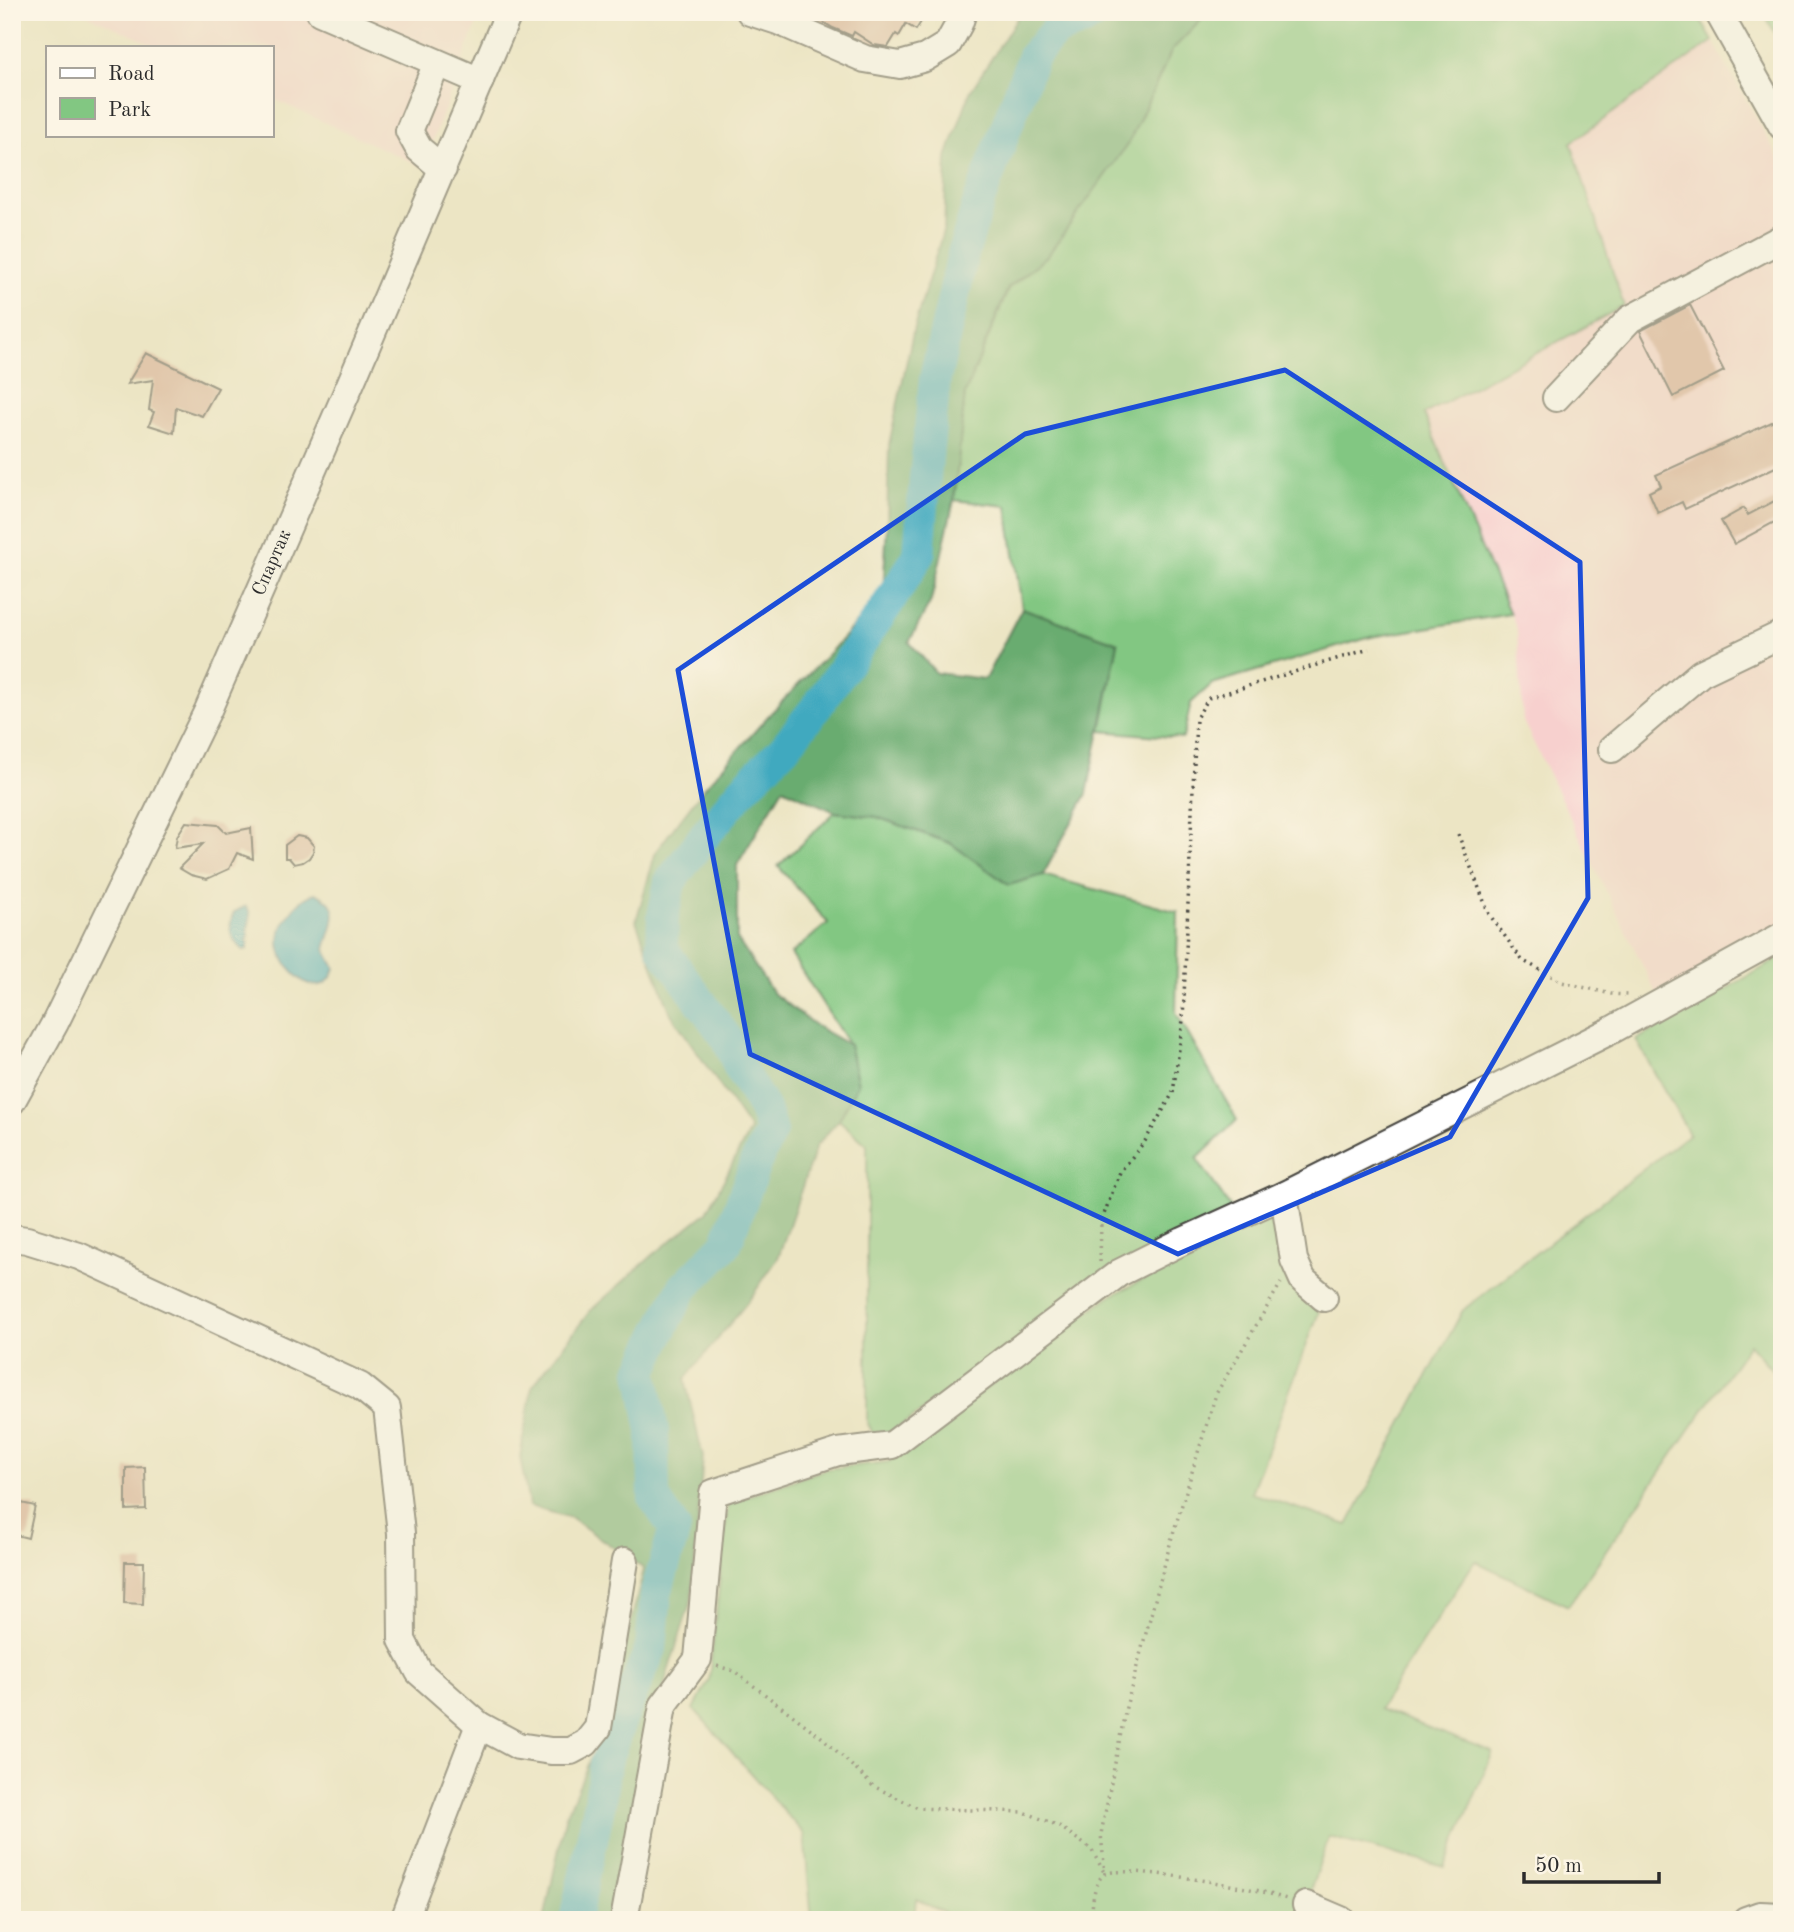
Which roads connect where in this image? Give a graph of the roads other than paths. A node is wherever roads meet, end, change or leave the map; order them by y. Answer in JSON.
{"nodes":[{"id":1,"x":320,"y":12,"type":"edge"},
{"id":2,"x":509,"y":12,"type":"edge"},
{"id":3,"x":750,"y":12,"type":"edge"},
{"id":4,"x":963,"y":12,"type":"edge"},
{"id":5,"x":1718,"y":12,"type":"edge"},
{"id":6,"x":437,"y":63,"type":"junction"},
{"id":7,"x":480,"y":81,"type":"junction"},
{"id":8,"x":1782,"y":126,"type":"edge"},
{"id":9,"x":443,"y":169,"type":"junction"},
{"id":10,"x":1782,"y":238,"type":"edge"},
{"id":11,"x":1556,"y":398,"type":"dead end"},
{"id":12,"x":1782,"y":634,"type":"edge"},
{"id":13,"x":1612,"y":750,"type":"dead end"},
{"id":14,"x":1782,"y":936,"type":"edge"},
{"id":15,"x":12,"y":1101,"type":"edge"},
{"id":16,"x":1284,"y":1195,"type":"junction"},
{"id":17,"x":12,"y":1238,"type":"edge"},
{"id":18,"x":1324,"y":1298,"type":"dead end"},
{"id":19,"x":625,"y":1561,"type":"dead end"},
{"id":20,"x":479,"y":1726,"type":"junction"},
{"id":21,"x":1306,"y":1905,"type":"road end"},
{"id":22,"x":1782,"y":1916,"type":"edge"},
{"id":23,"x":404,"y":1920,"type":"edge"},
{"id":24,"x":624,"y":1920,"type":"edge"},
{"id":25,"x":1341,"y":1920,"type":"edge"},
{"id":26,"x":1746,"y":1920,"type":"edge"}],
"edges":[{"from":1,"to":6,"type":"street"},
{"from":2,"to":7,"type":"street","name":"Спартак"},
{"from":3,"to":4,"type":"street"},
{"from":5,"to":8,"type":"street"},
{"from":6,"to":7,"type":"street"},
{"from":6,"to":9,"type":"street"},
{"from":7,"to":9,"type":"street","name":"Спартак"},
{"from":9,"to":15,"type":"street","name":"Спартак"},
{"from":10,"to":11,"type":"street"},
{"from":12,"to":13,"type":"street"},
{"from":14,"to":16,"type":"street"},
{"from":16,"to":18,"type":"street"},
{"from":16,"to":24,"type":"street"},
{"from":17,"to":20,"type":"street"},
{"from":19,"to":20,"type":"street"},
{"from":20,"to":23,"type":"street"},
{"from":21,"to":25,"type":"street"},
{"from":22,"to":26,"type":"street"}]}
